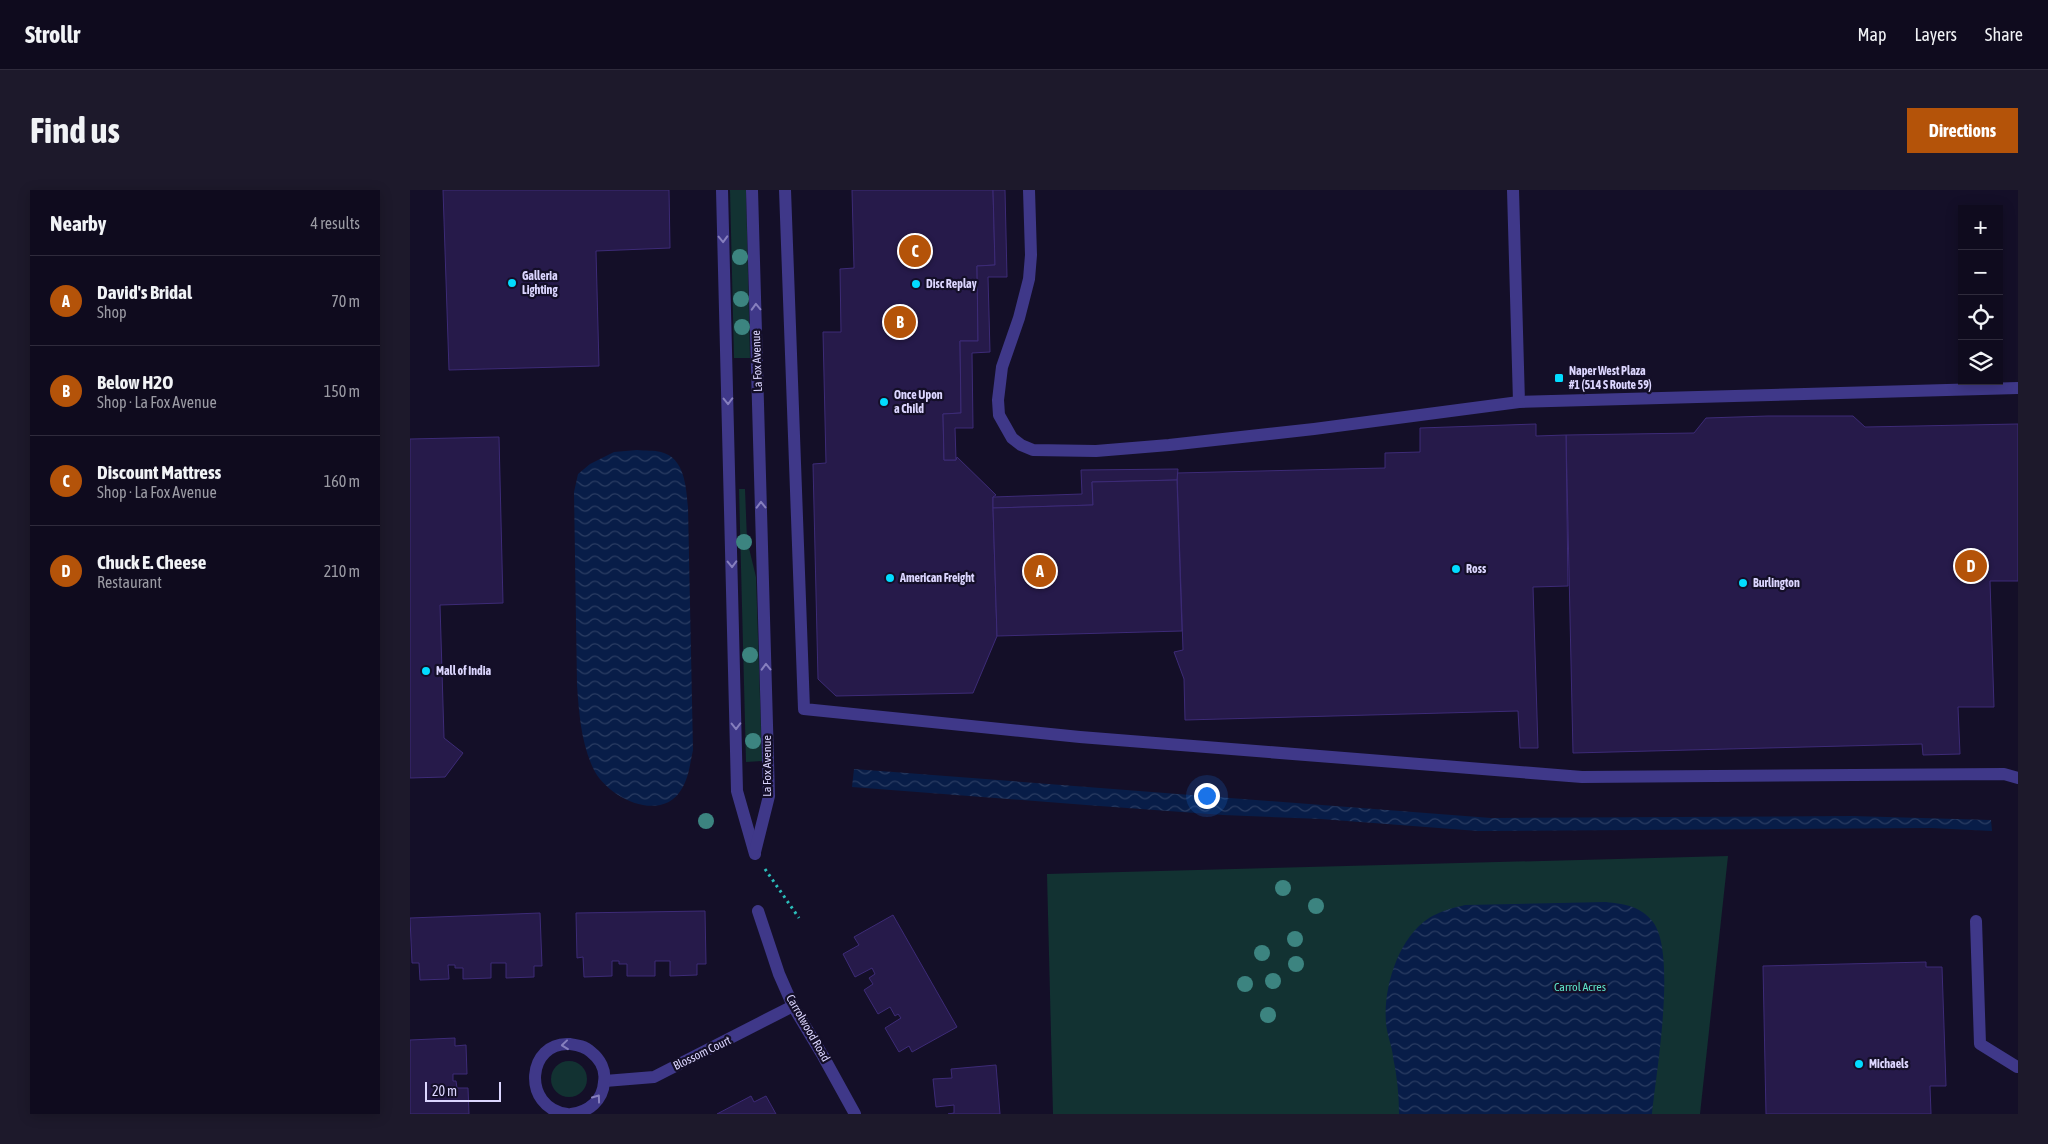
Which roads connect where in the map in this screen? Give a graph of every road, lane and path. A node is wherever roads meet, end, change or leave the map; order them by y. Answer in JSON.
{"nodes":[{"id":1,"x":722,"y":190,"type":"edge"},
{"id":2,"x":752,"y":190,"type":"edge"},
{"id":3,"x":785,"y":190,"type":"edge"},
{"id":4,"x":1029,"y":190,"type":"edge"},
{"id":5,"x":1513,"y":190,"type":"edge"},
{"id":6,"x":2018,"y":388,"type":"edge"},
{"id":7,"x":1519,"y":402,"type":"junction"},
{"id":8,"x":2018,"y":778,"type":"edge"},
{"id":9,"x":764,"y":868,"type":"dead end"},
{"id":10,"x":758,"y":911,"type":"dead end"},
{"id":11,"x":799,"y":918,"type":"dead end"},
{"id":12,"x":1976,"y":921,"type":"dead end"},
{"id":13,"x":793,"y":1006,"type":"junction"},
{"id":14,"x":2017,"y":1067,"type":"dead end"},
{"id":15,"x":605,"y":1081,"type":"junction"},
{"id":16,"x":546,"y":1111,"type":"edge"},
{"id":17,"x":567,"y":1114,"type":"edge"},
{"id":18,"x":571,"y":1114,"type":"edge"},
{"id":19,"x":855,"y":1114,"type":"edge"}],
"edges":[{"from":1,"to":2,"type":"street","name":"La Fox Avenue","one_way":true},
{"from":3,"to":8,"type":"street"},
{"from":4,"to":7,"type":"street"},
{"from":5,"to":7,"type":"street"},
{"from":6,"to":7,"type":"street"},
{"from":9,"to":11,"type":"path"},
{"from":10,"to":13,"type":"street","name":"Carrolwood Road"},
{"from":12,"to":14,"type":"street"},
{"from":13,"to":15,"type":"street","name":"Blossom Court"},
{"from":13,"to":19,"type":"street","name":"Carrolwood Road"},
{"from":15,"to":16,"type":"street","one_way":true},
{"from":18,"to":15,"type":"street","one_way":true},
{"from":16,"to":17,"type":"street"}]}
